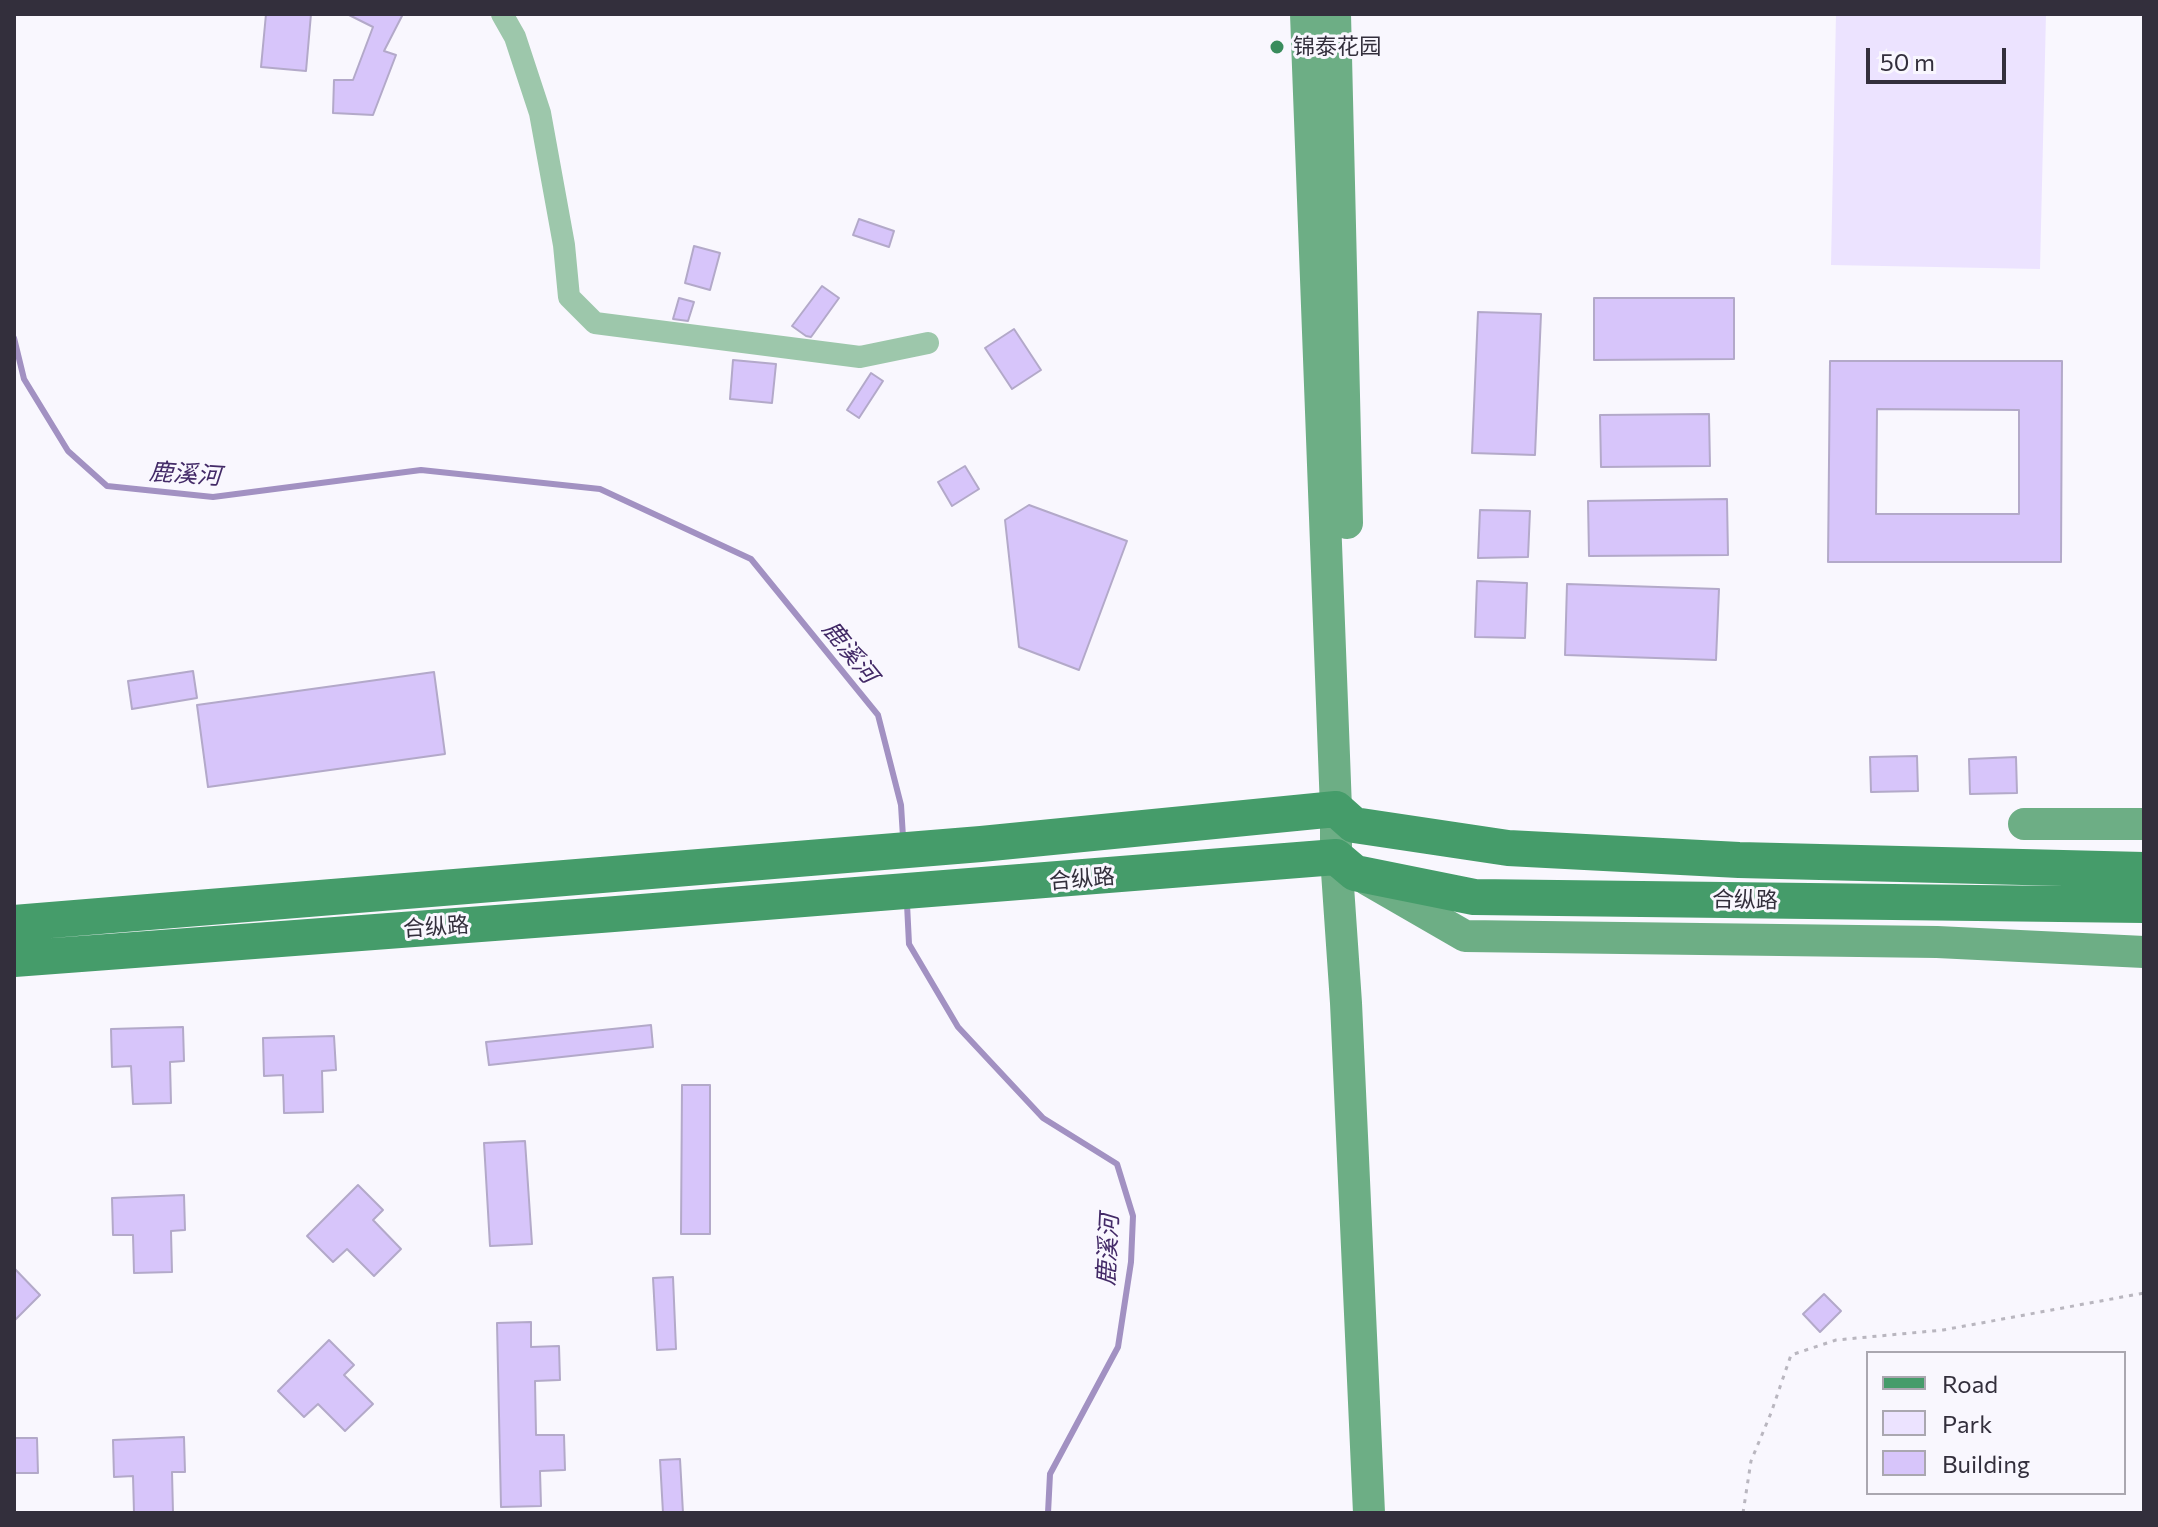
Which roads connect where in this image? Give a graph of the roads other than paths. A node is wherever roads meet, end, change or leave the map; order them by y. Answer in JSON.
{"nodes":[{"id":1,"x":502,"y":14,"type":"edge"},
{"id":2,"x":1306,"y":14,"type":"edge"},
{"id":3,"x":1335,"y":14,"type":"edge"},
{"id":4,"x":928,"y":343,"type":"dead end"},
{"id":5,"x":1345,"y":817,"type":"junction"},
{"id":6,"x":2024,"y":824,"type":"dead end"},
{"id":7,"x":2144,"y":824,"type":"edge"},
{"id":8,"x":1345,"y":865,"type":"junction"},
{"id":9,"x":2144,"y":870,"type":"edge"},
{"id":10,"x":2144,"y":905,"type":"edge"},
{"id":11,"x":14,"y":923,"type":"edge"},
{"id":12,"x":2144,"y":952,"type":"edge"},
{"id":13,"x":14,"y":959,"type":"edge"},
{"id":14,"x":1369,"y":1513,"type":"edge"},
{"id":15,"x":1387,"y":1513,"type":"edge"}],
"edges":[{"from":1,"to":4,"type":"street"},
{"from":2,"to":5,"type":"street"},
{"from":3,"to":5,"type":"street"},
{"from":5,"to":8,"type":"street"},
{"from":5,"to":9,"type":"main road","name":"合纵路"},
{"from":5,"to":11,"type":"main road","name":"合纵路"},
{"from":6,"to":7,"type":"street"},
{"from":8,"to":10,"type":"main road","name":"合纵路"},
{"from":8,"to":12,"type":"street"},
{"from":8,"to":13,"type":"main road","name":"合纵路"},
{"from":8,"to":14,"type":"street"},
{"from":8,"to":15,"type":"street"}]}
